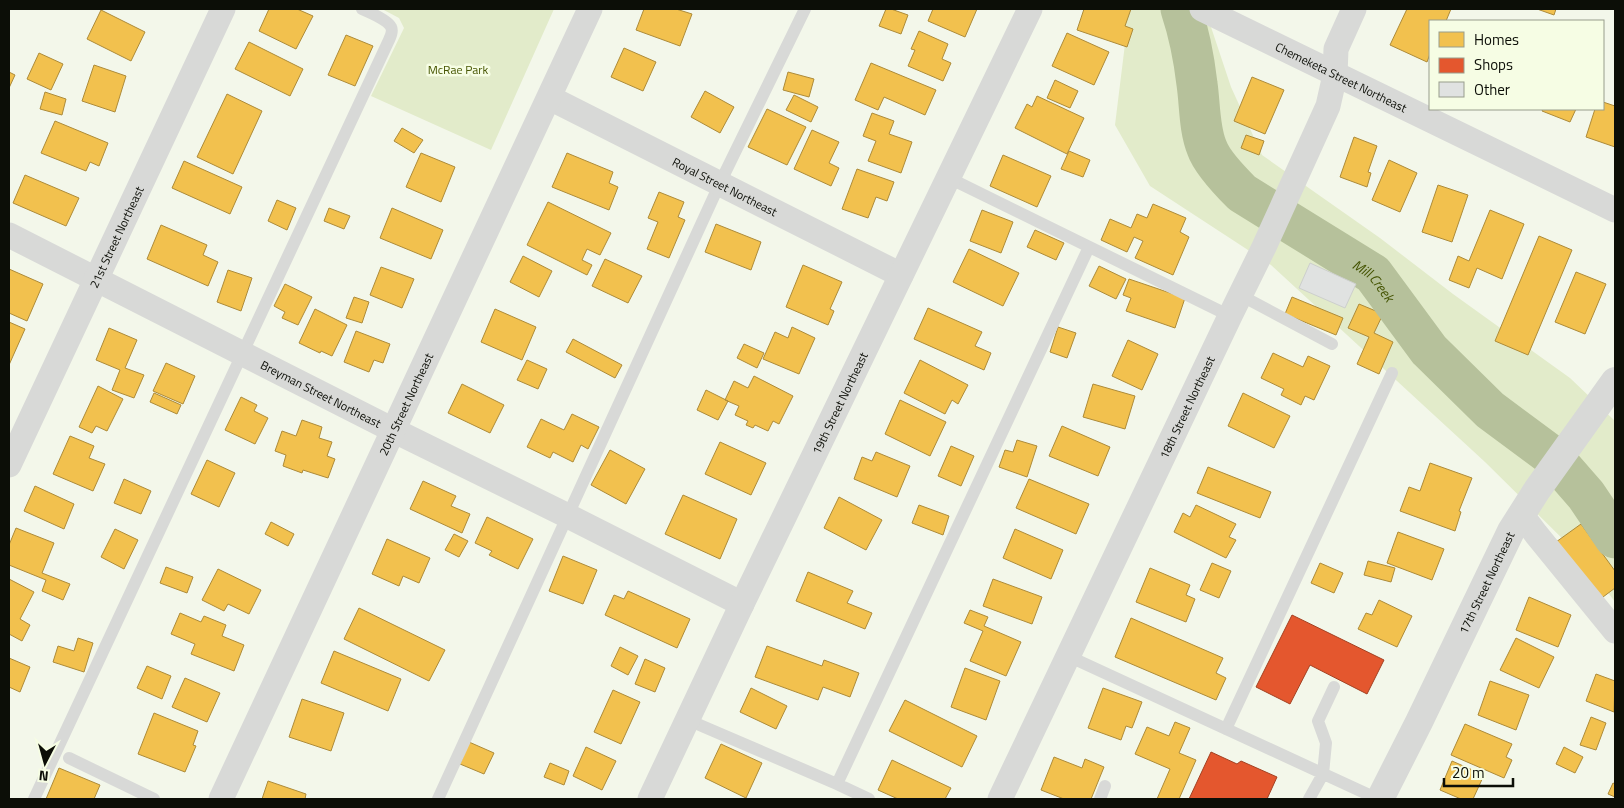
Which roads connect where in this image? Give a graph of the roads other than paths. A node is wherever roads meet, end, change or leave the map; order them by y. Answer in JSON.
{"nodes":[{"id":1,"x":223,"y":9,"type":"edge"},
{"id":2,"x":362,"y":9,"type":"edge"},
{"id":3,"x":590,"y":9,"type":"edge"},
{"id":4,"x":805,"y":9,"type":"edge"},
{"id":5,"x":1030,"y":9,"type":"edge"},
{"id":6,"x":1354,"y":9,"type":"edge"},
{"id":7,"x":1209,"y":11,"type":"edge"},
{"id":8,"x":1335,"y":75,"type":"junction"},
{"id":9,"x":550,"y":98,"type":"junction"},
{"id":10,"x":949,"y":178,"type":"junction"},
{"id":11,"x":720,"y":183,"type":"junction"},
{"id":12,"x":1615,"y":210,"type":"edge"},
{"id":13,"x":9,"y":235,"type":"edge"},
{"id":14,"x":1089,"y":247,"type":"junction"},
{"id":15,"x":901,"y":275,"type":"junction"},
{"id":16,"x":95,"y":280,"type":"junction"},
{"id":17,"x":1235,"y":306,"type":"junction"},
{"id":18,"x":1332,"y":344,"type":"dead end"},
{"id":19,"x":242,"y":352,"type":"junction"},
{"id":20,"x":1392,"y":373,"type":"dead end"},
{"id":21,"x":1615,"y":382,"type":"edge"},
{"id":22,"x":393,"y":430,"type":"junction"},
{"id":23,"x":9,"y":465,"type":"edge"},
{"id":24,"x":1521,"y":514,"type":"junction"},
{"id":25,"x":568,"y":516,"type":"junction"},
{"id":26,"x":742,"y":604,"type":"junction"},
{"id":27,"x":1615,"y":631,"type":"edge"},
{"id":28,"x":1068,"y":656,"type":"junction"},
{"id":29,"x":1334,"y":686,"type":"dead end"},
{"id":30,"x":688,"y":720,"type":"junction"},
{"id":31,"x":1226,"y":729,"type":"junction"},
{"id":32,"x":69,"y":758,"type":"dead end"},
{"id":33,"x":1323,"y":774,"type":"junction"},
{"id":34,"x":837,"y":784,"type":"junction"},
{"id":35,"x":1105,"y":786,"type":"dead end"},
{"id":36,"x":34,"y":799,"type":"edge"},
{"id":37,"x":154,"y":799,"type":"edge"},
{"id":38,"x":222,"y":799,"type":"edge"},
{"id":39,"x":438,"y":799,"type":"edge"},
{"id":40,"x":650,"y":799,"type":"edge"},
{"id":41,"x":869,"y":799,"type":"edge"},
{"id":42,"x":1000,"y":799,"type":"edge"},
{"id":43,"x":1100,"y":799,"type":"edge"},
{"id":44,"x":1309,"y":799,"type":"edge"},
{"id":45,"x":1379,"y":799,"type":"edge"}],
"edges":[{"from":1,"to":16,"type":"street","name":"21st Street Northeast"},
{"from":2,"to":19,"type":"lane"},
{"from":3,"to":9,"type":"street","name":"20th Street Northeast"},
{"from":4,"to":11,"type":"lane"},
{"from":5,"to":10,"type":"street","name":"19th Street Northeast"},
{"from":6,"to":8,"type":"street","name":"18th Street Northeast"},
{"from":7,"to":8,"type":"street","name":"Chemeketa Street Northeast"},
{"from":8,"to":12,"type":"street","name":"Chemeketa Street Northeast"},
{"from":8,"to":17,"type":"street","name":"18th Street Northeast"},
{"from":9,"to":11,"type":"street","name":"Royal Street Northeast"},
{"from":9,"to":22,"type":"street","name":"20th Street Northeast"},
{"from":10,"to":14,"type":"lane"},
{"from":10,"to":15,"type":"street","name":"19th Street Northeast"},
{"from":11,"to":15,"type":"street","name":"Royal Street Northeast"},
{"from":11,"to":25,"type":"lane"},
{"from":13,"to":16,"type":"street","name":"Breyman Street Northeast"},
{"from":14,"to":17,"type":"lane"},
{"from":14,"to":34,"type":"lane"},
{"from":15,"to":26,"type":"street","name":"19th Street Northeast"},
{"from":16,"to":19,"type":"street","name":"Breyman Street Northeast"},
{"from":16,"to":23,"type":"street","name":"21st Street Northeast"},
{"from":17,"to":18,"type":"lane"},
{"from":17,"to":28,"type":"street","name":"18th Street Northeast"},
{"from":19,"to":22,"type":"street","name":"Breyman Street Northeast"},
{"from":19,"to":36,"type":"lane"},
{"from":20,"to":31,"type":"lane"},
{"from":21,"to":24,"type":"main road","name":"17th Street Northeast"},
{"from":22,"to":25,"type":"street","name":"Breyman Street Northeast"},
{"from":22,"to":38,"type":"street","name":"20th Street Northeast"},
{"from":24,"to":27,"type":"street"},
{"from":24,"to":45,"type":"main road","name":"17th Street Northeast"},
{"from":25,"to":26,"type":"street","name":"Breyman Street Northeast"},
{"from":25,"to":39,"type":"lane"},
{"from":26,"to":30,"type":"street","name":"19th Street Northeast"},
{"from":28,"to":31,"type":"lane"},
{"from":28,"to":42,"type":"street","name":"18th Street Northeast"},
{"from":29,"to":33,"type":"lane"},
{"from":30,"to":34,"type":"lane"},
{"from":30,"to":40,"type":"street","name":"19th Street Northeast"},
{"from":31,"to":33,"type":"lane"},
{"from":32,"to":37,"type":"lane"},
{"from":33,"to":44,"type":"lane"},
{"from":33,"to":45,"type":"lane"},
{"from":34,"to":41,"type":"lane"},
{"from":35,"to":43,"type":"lane"}]}
